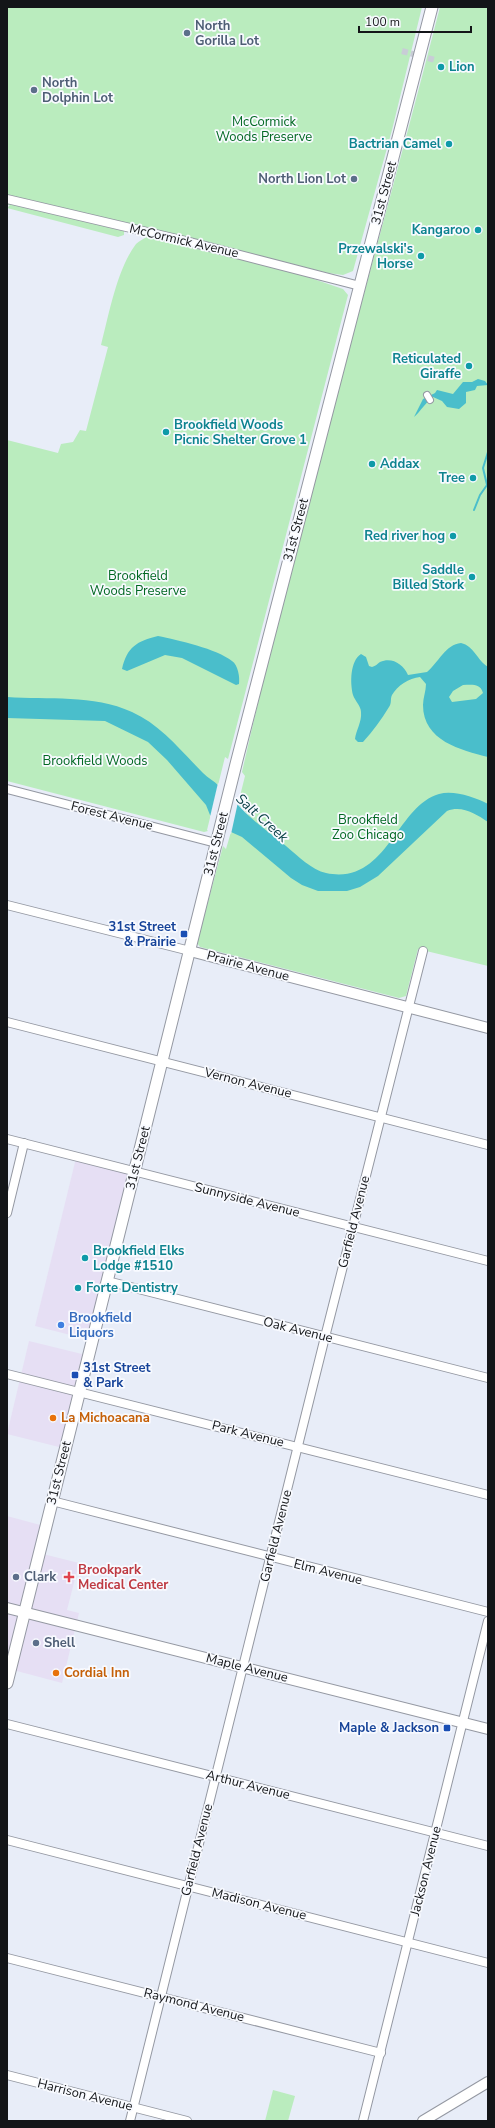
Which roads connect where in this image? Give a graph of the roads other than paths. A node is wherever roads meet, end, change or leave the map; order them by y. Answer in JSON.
{"nodes":[{"id":1,"x":432,"y":7,"type":"edge"},
{"id":2,"x":7,"y":199,"type":"edge"},
{"id":3,"x":360,"y":286,"type":"junction"},
{"id":4,"x":7,"y":789,"type":"edge"},
{"id":5,"x":216,"y":843,"type":"junction"},
{"id":6,"x":7,"y":905,"type":"edge"},
{"id":7,"x":190,"y":951,"type":"junction"},
{"id":8,"x":423,"y":951,"type":"dead end"},
{"id":9,"x":408,"y":1007,"type":"junction"},
{"id":10,"x":7,"y":1022,"type":"edge"},
{"id":11,"x":488,"y":1028,"type":"edge"},
{"id":12,"x":162,"y":1061,"type":"junction"},
{"id":13,"x":380,"y":1117,"type":"junction"},
{"id":14,"x":7,"y":1139,"type":"edge"},
{"id":15,"x":24,"y":1143,"type":"junction"},
{"id":16,"x":488,"y":1145,"type":"edge"},
{"id":17,"x":134,"y":1172,"type":"junction"},
{"id":18,"x":7,"y":1213,"type":"edge"},
{"id":19,"x":353,"y":1227,"type":"junction"},
{"id":20,"x":488,"y":1261,"type":"edge"},
{"id":21,"x":107,"y":1281,"type":"junction"},
{"id":22,"x":325,"y":1337,"type":"junction"},
{"id":23,"x":7,"y":1374,"type":"edge"},
{"id":24,"x":488,"y":1378,"type":"edge"},
{"id":25,"x":80,"y":1392,"type":"junction"},
{"id":26,"x":298,"y":1447,"type":"junction"},
{"id":27,"x":488,"y":1495,"type":"edge"},
{"id":28,"x":52,"y":1501,"type":"junction"},
{"id":29,"x":271,"y":1557,"type":"junction"},
{"id":30,"x":7,"y":1608,"type":"edge"},
{"id":31,"x":25,"y":1612,"type":"junction"},
{"id":32,"x":488,"y":1612,"type":"edge"},
{"id":33,"x":488,"y":1621,"type":"edge"},
{"id":34,"x":243,"y":1667,"type":"junction"},
{"id":35,"x":7,"y":1682,"type":"edge"},
{"id":36,"x":463,"y":1723,"type":"junction"},
{"id":37,"x":7,"y":1724,"type":"edge"},
{"id":38,"x":488,"y":1729,"type":"edge"},
{"id":39,"x":216,"y":1777,"type":"junction"},
{"id":40,"x":436,"y":1833,"type":"junction"},
{"id":41,"x":7,"y":1840,"type":"edge"},
{"id":42,"x":488,"y":1846,"type":"edge"},
{"id":43,"x":188,"y":1886,"type":"junction"},
{"id":44,"x":409,"y":1943,"type":"junction"},
{"id":45,"x":7,"y":1958,"type":"edge"},
{"id":46,"x":488,"y":1963,"type":"edge"},
{"id":47,"x":161,"y":1997,"type":"junction"},
{"id":48,"x":381,"y":2053,"type":"junction"},
{"id":49,"x":7,"y":2075,"type":"edge"},
{"id":50,"x":488,"y":2082,"type":"edge"},
{"id":51,"x":134,"y":2107,"type":"junction"},
{"id":52,"x":130,"y":2121,"type":"edge"},
{"id":53,"x":187,"y":2121,"type":"edge"},
{"id":54,"x":363,"y":2121,"type":"edge"},
{"id":55,"x":423,"y":2121,"type":"edge"}],
"edges":[{"from":1,"to":3,"type":"main road","name":"31st Street"},
{"from":2,"to":3,"type":"street","name":"McCormick Avenue"},
{"from":3,"to":5,"type":"main road","name":"31st Street"},
{"from":4,"to":5,"type":"street","name":"Forest Avenue"},
{"from":5,"to":7,"type":"main road","name":"31st Street"},
{"from":6,"to":7,"type":"street","name":"Prairie Avenue"},
{"from":7,"to":9,"type":"street","name":"Prairie Avenue"},
{"from":7,"to":12,"type":"main road","name":"31st Street"},
{"from":8,"to":9,"type":"street","name":"Garfield Avenue"},
{"from":9,"to":11,"type":"street","name":"Prairie Avenue"},
{"from":9,"to":13,"type":"street","name":"Garfield Avenue"},
{"from":10,"to":12,"type":"street","name":"Vernon Avenue"},
{"from":12,"to":13,"type":"street","name":"Vernon Avenue"},
{"from":12,"to":17,"type":"main road","name":"31st Street"},
{"from":13,"to":16,"type":"street","name":"Vernon Avenue"},
{"from":13,"to":19,"type":"street","name":"Garfield Avenue"},
{"from":14,"to":15,"type":"street","name":"Sunnyside Avenue"},
{"from":15,"to":17,"type":"street","name":"Sunnyside Avenue"},
{"from":15,"to":18,"type":"street"},
{"from":17,"to":19,"type":"street","name":"Sunnyside Avenue"},
{"from":17,"to":21,"type":"main road","name":"31st Street"},
{"from":19,"to":20,"type":"street","name":"Sunnyside Avenue"},
{"from":19,"to":22,"type":"street","name":"Garfield Avenue"},
{"from":21,"to":22,"type":"street","name":"Oak Avenue"},
{"from":21,"to":25,"type":"main road","name":"31st Street"},
{"from":22,"to":24,"type":"street","name":"Oak Avenue"},
{"from":22,"to":26,"type":"street","name":"Garfield Avenue"},
{"from":23,"to":25,"type":"street","name":"Park Avenue"},
{"from":25,"to":26,"type":"street","name":"Park Avenue"},
{"from":25,"to":28,"type":"main road","name":"31st Street"},
{"from":26,"to":27,"type":"street","name":"Park Avenue"},
{"from":26,"to":29,"type":"street","name":"Garfield Avenue"},
{"from":28,"to":29,"type":"street","name":"Elm Avenue"},
{"from":28,"to":31,"type":"main road","name":"31st Street"},
{"from":29,"to":32,"type":"street","name":"Elm Avenue"},
{"from":29,"to":34,"type":"street","name":"Garfield Avenue"},
{"from":30,"to":31,"type":"street","name":"Maple Avenue"},
{"from":31,"to":34,"type":"street","name":"Maple Avenue"},
{"from":31,"to":35,"type":"main road","name":"31st Street"},
{"from":33,"to":36,"type":"street","name":"Jackson Avenue"},
{"from":34,"to":36,"type":"street","name":"Maple Avenue"},
{"from":34,"to":39,"type":"street","name":"Garfield Avenue"},
{"from":36,"to":38,"type":"street","name":"Maple Avenue"},
{"from":36,"to":40,"type":"street","name":"Jackson Avenue"},
{"from":37,"to":39,"type":"street","name":"Arthur Avenue"},
{"from":39,"to":40,"type":"street","name":"Arthur Avenue"},
{"from":39,"to":43,"type":"street","name":"Garfield Avenue"},
{"from":40,"to":42,"type":"street","name":"Arthur Avenue"},
{"from":40,"to":44,"type":"street","name":"Jackson Avenue"},
{"from":41,"to":43,"type":"street","name":"Madison Avenue"},
{"from":43,"to":44,"type":"street","name":"Madison Avenue"},
{"from":43,"to":47,"type":"street","name":"Garfield Avenue"},
{"from":44,"to":46,"type":"street","name":"Madison Avenue"},
{"from":44,"to":48,"type":"street","name":"Jackson Avenue"},
{"from":45,"to":47,"type":"street","name":"Raymond Avenue"},
{"from":47,"to":48,"type":"street","name":"Raymond Avenue"},
{"from":47,"to":51,"type":"street","name":"Garfield Avenue"},
{"from":48,"to":54,"type":"street","name":"Jackson Avenue"},
{"from":49,"to":51,"type":"street","name":"Harrison Avenue"},
{"from":50,"to":55,"type":"street"},
{"from":51,"to":52,"type":"street","name":"Garfield Avenue"},
{"from":51,"to":53,"type":"street","name":"Harrison Avenue"}]}
